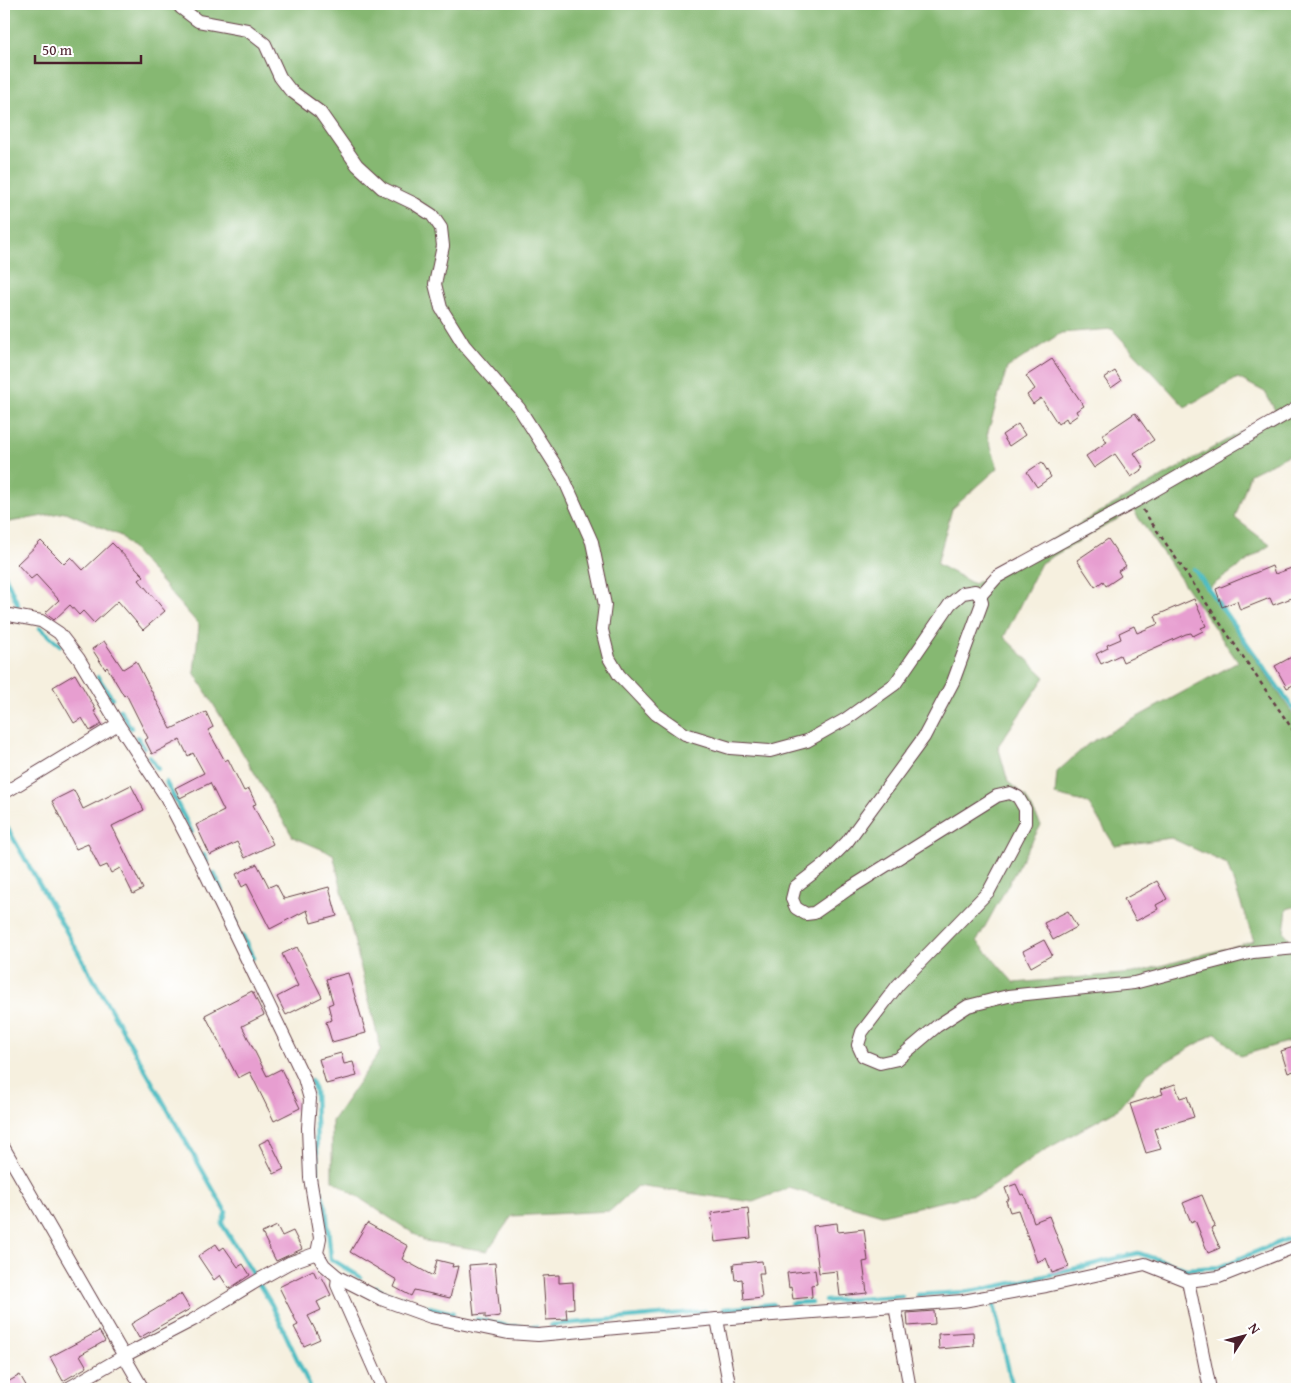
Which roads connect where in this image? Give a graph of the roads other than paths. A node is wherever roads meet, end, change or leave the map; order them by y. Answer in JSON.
{"nodes":[{"id":1,"x":178,"y":4,"type":"edge"},
{"id":2,"x":1297,"y":408,"type":"edge"},
{"id":3,"x":980,"y":596,"type":"junction"},
{"id":4,"x":4,"y":614,"type":"edge"},
{"id":5,"x":118,"y":724,"type":"junction"},
{"id":6,"x":4,"y":794,"type":"edge"},
{"id":7,"x":1297,"y":948,"type":"edge"},
{"id":8,"x":4,"y":1148,"type":"edge"},
{"id":9,"x":1297,"y":1246,"type":"edge"},
{"id":10,"x":317,"y":1253,"type":"junction"},
{"id":11,"x":338,"y":1277,"type":"junction"},
{"id":12,"x":1188,"y":1281,"type":"junction"},
{"id":13,"x":895,"y":1306,"type":"junction"},
{"id":14,"x":717,"y":1318,"type":"junction"},
{"id":15,"x":124,"y":1356,"type":"junction"},
{"id":16,"x":67,"y":1389,"type":"edge"},
{"id":17,"x":143,"y":1389,"type":"edge"},
{"id":18,"x":383,"y":1389,"type":"edge"},
{"id":19,"x":730,"y":1389,"type":"edge"},
{"id":20,"x":910,"y":1389,"type":"edge"},
{"id":21,"x":1210,"y":1389,"type":"edge"}],
"edges":[{"from":1,"to":3,"type":"street"},
{"from":2,"to":3,"type":"street"},
{"from":3,"to":7,"type":"street"},
{"from":4,"to":5,"type":"street"},
{"from":5,"to":6,"type":"street"},
{"from":5,"to":10,"type":"street"},
{"from":8,"to":15,"type":"street"},
{"from":9,"to":12,"type":"street"},
{"from":10,"to":11,"type":"street"},
{"from":10,"to":15,"type":"street"},
{"from":11,"to":14,"type":"street"},
{"from":11,"to":18,"type":"street"},
{"from":12,"to":13,"type":"street"},
{"from":12,"to":21,"type":"street"},
{"from":13,"to":14,"type":"street"},
{"from":13,"to":20,"type":"street"},
{"from":14,"to":19,"type":"street"},
{"from":15,"to":16,"type":"street"},
{"from":15,"to":17,"type":"street"}]}
